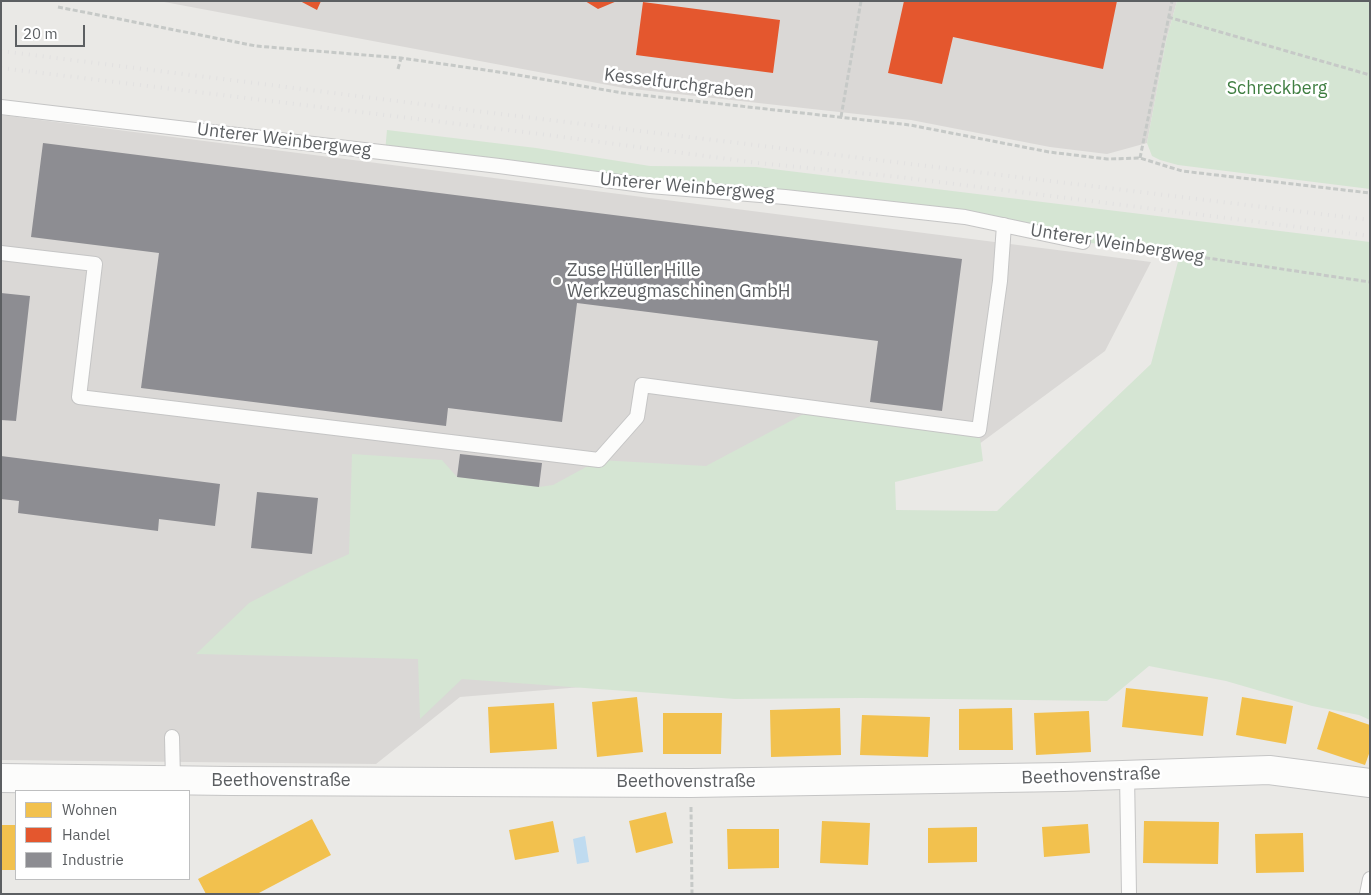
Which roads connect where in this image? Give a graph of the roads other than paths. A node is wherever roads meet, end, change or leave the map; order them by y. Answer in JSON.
{"nodes":[{"id":1,"x":1,"y":107,"type":"edge"},
{"id":2,"x":1004,"y":226,"type":"junction"},
{"id":3,"x":1083,"y":242,"type":"road end"},
{"id":4,"x":1,"y":253,"type":"edge"},
{"id":5,"x":172,"y":737,"type":"dead end"},
{"id":6,"x":1128,"y":775,"type":"junction"},
{"id":7,"x":1,"y":778,"type":"edge"},
{"id":8,"x":173,"y":780,"type":"junction"},
{"id":9,"x":1370,"y":783,"type":"edge"},
{"id":10,"x":1370,"y":879,"type":"edge"},
{"id":11,"x":1129,"y":894,"type":"edge"},
{"id":12,"x":1367,"y":894,"type":"edge"}],
"edges":[{"from":1,"to":2,"type":"lane","name":"Unterer Weinbergweg"},
{"from":2,"to":3,"type":"lane","name":"Unterer Weinbergweg"},
{"from":2,"to":4,"type":"lane"},
{"from":5,"to":8,"type":"lane"},
{"from":6,"to":8,"type":"street","name":"Beethovenstraße"},
{"from":6,"to":9,"type":"street","name":"Beethovenstraße"},
{"from":6,"to":11,"type":"lane"},
{"from":7,"to":8,"type":"street","name":"Beethovenstraße"},
{"from":10,"to":12,"type":"lane"}]}
